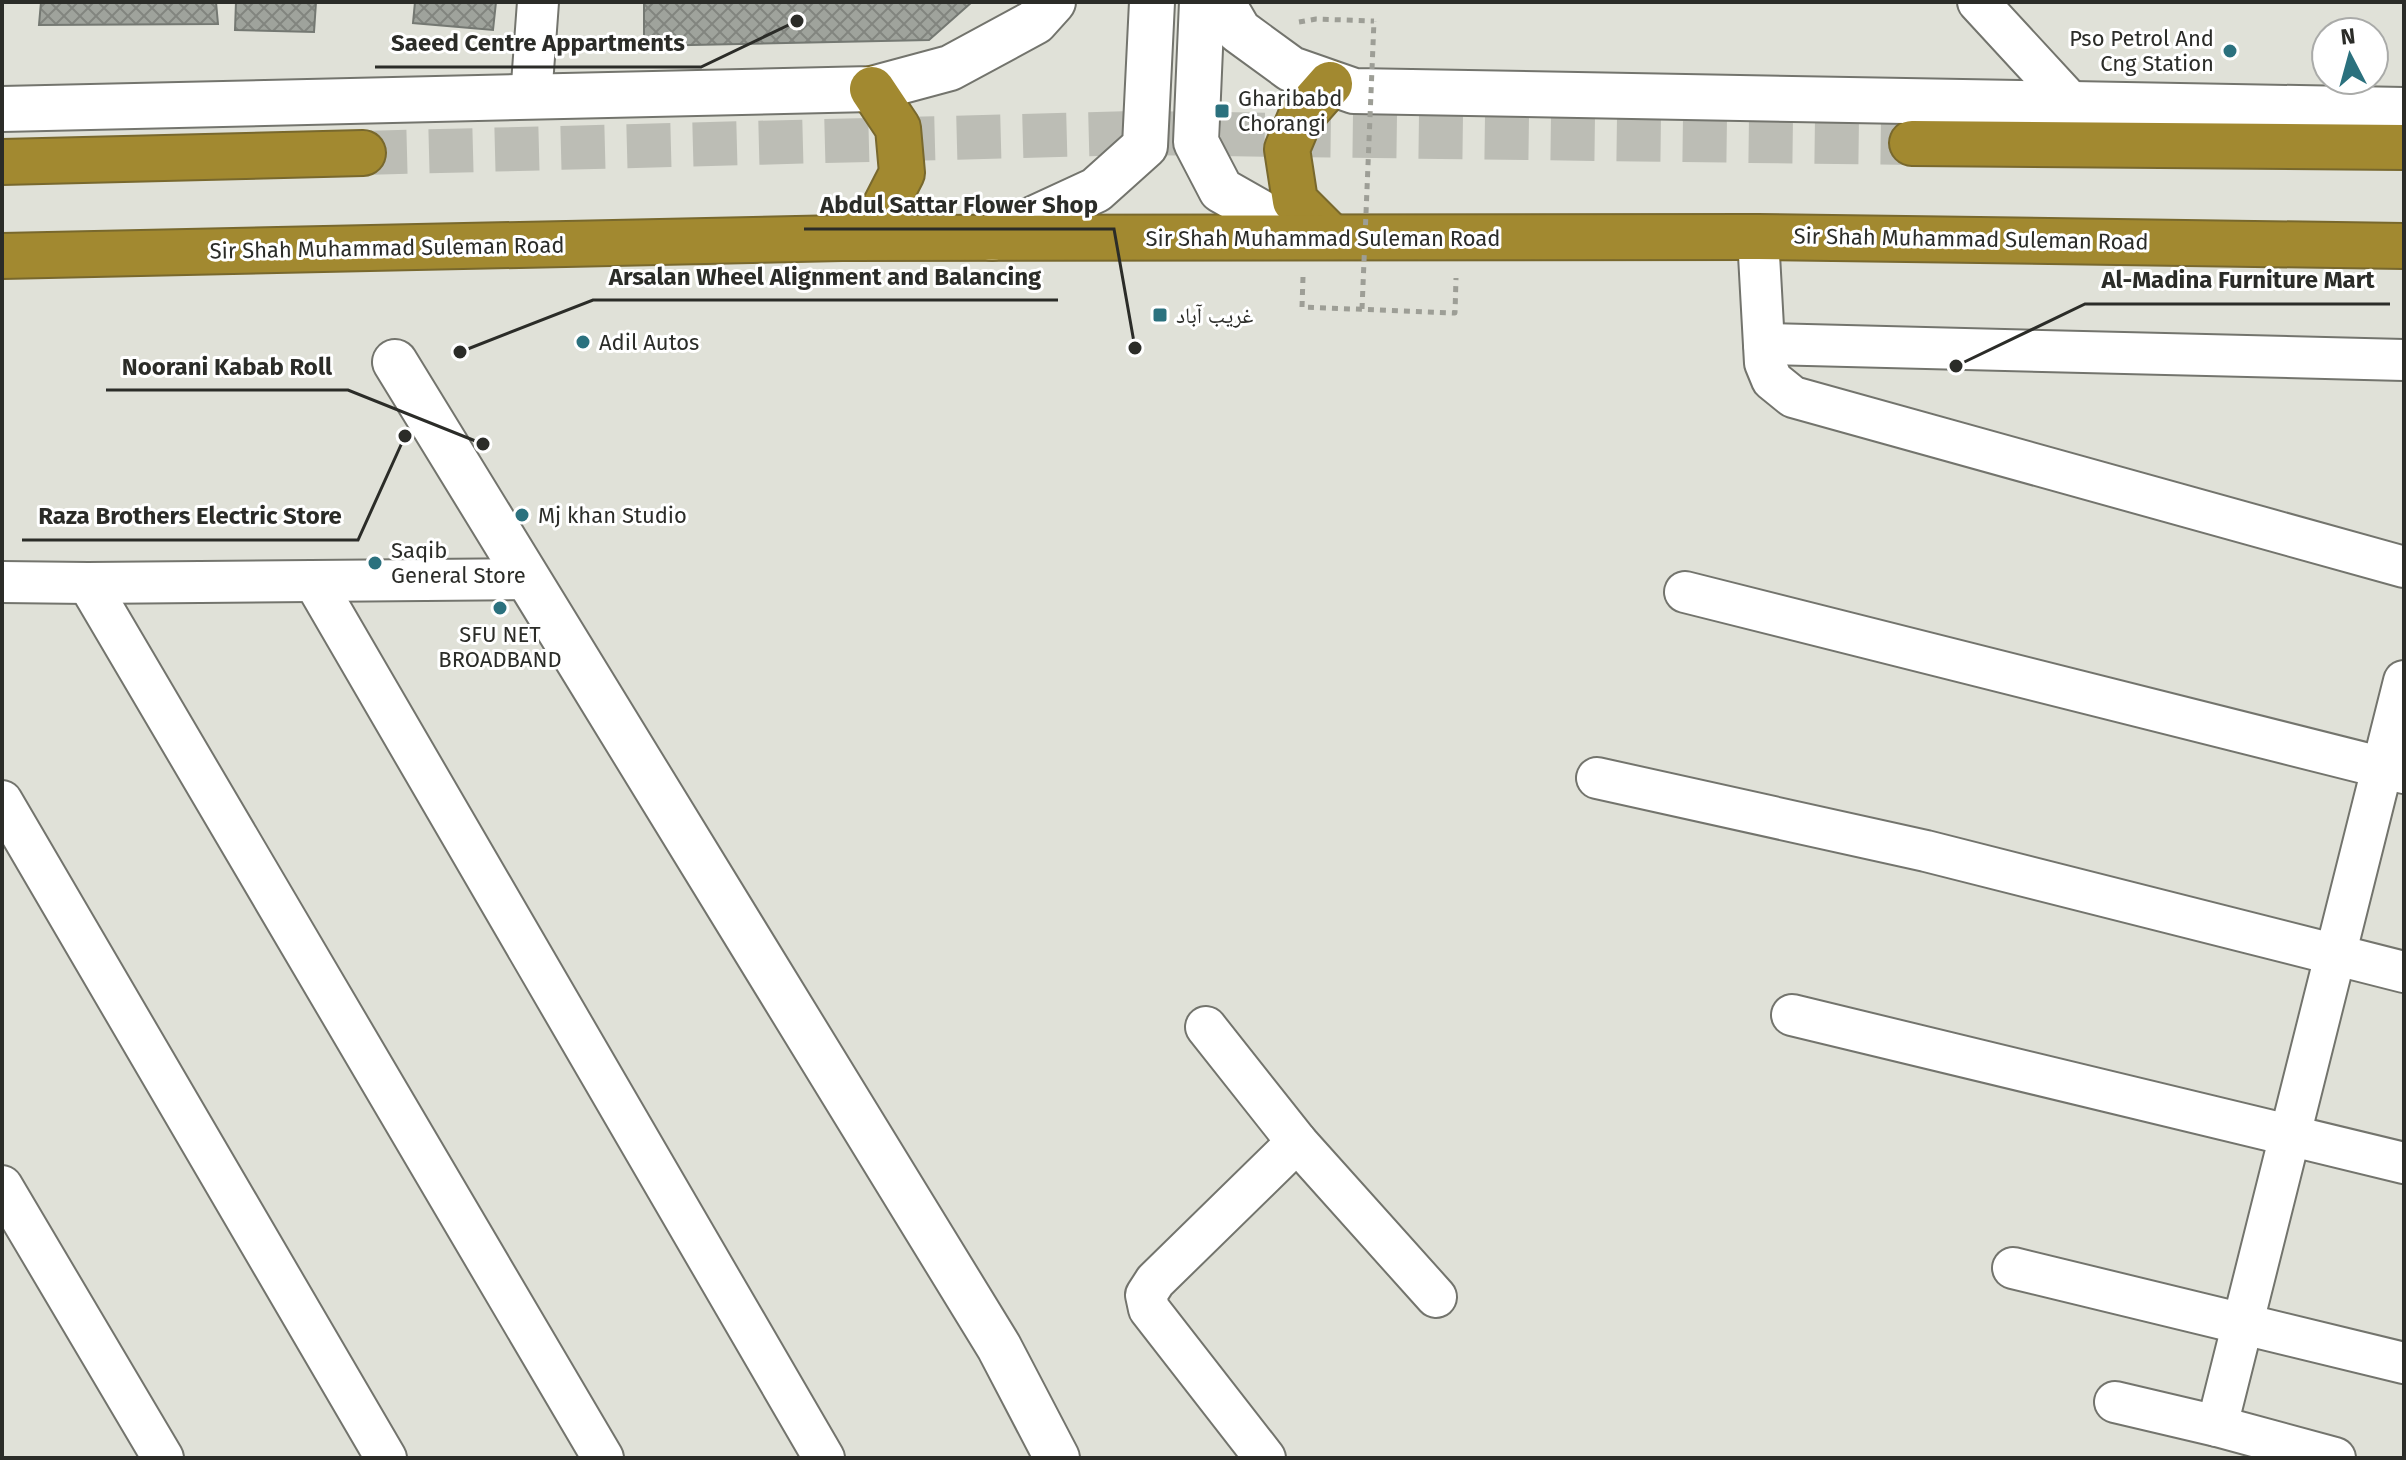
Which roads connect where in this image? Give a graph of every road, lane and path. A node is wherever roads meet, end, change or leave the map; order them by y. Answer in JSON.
{"nodes":[{"id":1,"x":538,"y":2,"type":"edge"},
{"id":2,"x":1053,"y":2,"type":"edge"},
{"id":3,"x":1152,"y":2,"type":"edge"},
{"id":4,"x":1202,"y":2,"type":"edge"},
{"id":5,"x":1222,"y":2,"type":"edge"},
{"id":6,"x":1978,"y":2,"type":"edge"},
{"id":7,"x":1316,"y":19,"type":"dead end"},
{"id":8,"x":1330,"y":84,"type":"junction"},
{"id":9,"x":872,"y":89,"type":"junction"},
{"id":10,"x":531,"y":98,"type":"junction"},
{"id":11,"x":2072,"y":104,"type":"junction"},
{"id":12,"x":2,"y":109,"type":"edge"},
{"id":13,"x":2404,"y":110,"type":"edge"},
{"id":14,"x":1912,"y":143,"type":"tunnel mouth"},
{"id":15,"x":2404,"y":147,"type":"edge"},
{"id":16,"x":363,"y":153,"type":"tunnel mouth"},
{"id":17,"x":2,"y":162,"type":"edge"},
{"id":18,"x":1317,"y":237,"type":"junction"},
{"id":19,"x":1758,"y":237,"type":"junction"},
{"id":20,"x":842,"y":238,"type":"junction"},
{"id":21,"x":992,"y":238,"type":"junction"},
{"id":22,"x":2404,"y":246,"type":"edge"},
{"id":23,"x":2,"y":256,"type":"edge"},
{"id":24,"x":1302,"y":307,"type":"dead end"},
{"id":25,"x":1362,"y":309,"type":"junction"},
{"id":26,"x":1455,"y":313,"type":"dead end"},
{"id":27,"x":1764,"y":344,"type":"junction"},
{"id":28,"x":2404,"y":360,"type":"edge"},
{"id":29,"x":395,"y":362,"type":"dead end"},
{"id":30,"x":2404,"y":567,"type":"edge"},
{"id":31,"x":527,"y":579,"type":"junction"},
{"id":32,"x":314,"y":581,"type":"junction"},
{"id":33,"x":2,"y":582,"type":"edge"},
{"id":34,"x":88,"y":583,"type":"junction"},
{"id":35,"x":1685,"y":592,"type":"dead end"},
{"id":36,"x":2404,"y":681,"type":"edge"},
{"id":37,"x":2393,"y":770,"type":"edge"},
{"id":38,"x":1597,"y":778,"type":"dead end"},
{"id":39,"x":2,"y":801,"type":"edge"},
{"id":40,"x":2336,"y":955,"type":"junction"},
{"id":41,"x":2404,"y":972,"type":"edge"},
{"id":42,"x":1792,"y":1015,"type":"dead end"},
{"id":43,"x":1206,"y":1027,"type":"dead end"},
{"id":44,"x":2291,"y":1134,"type":"junction"},
{"id":45,"x":1297,"y":1142,"type":"junction"},
{"id":46,"x":2404,"y":1163,"type":"edge"},
{"id":47,"x":2,"y":1186,"type":"edge"},
{"id":48,"x":2013,"y":1268,"type":"dead end"},
{"id":49,"x":1436,"y":1297,"type":"dead end"},
{"id":50,"x":2243,"y":1324,"type":"junction"},
{"id":51,"x":2404,"y":1363,"type":"edge"},
{"id":52,"x":2115,"y":1402,"type":"dead end"},
{"id":53,"x":2217,"y":1426,"type":"junction"},
{"id":54,"x":163,"y":1458,"type":"edge"},
{"id":55,"x":386,"y":1458,"type":"edge"},
{"id":56,"x":603,"y":1458,"type":"edge"},
{"id":57,"x":824,"y":1458,"type":"edge"},
{"id":58,"x":1057,"y":1458,"type":"edge"},
{"id":59,"x":1265,"y":1458,"type":"edge"},
{"id":60,"x":2335,"y":1458,"type":"edge"}],
"edges":[{"from":1,"to":10,"type":"street"},
{"from":2,"to":9,"type":"street"},
{"from":3,"to":21,"type":"street"},
{"from":4,"to":18,"type":"street"},
{"from":5,"to":8,"type":"street"},
{"from":6,"to":11,"type":"street"},
{"from":7,"to":25,"type":"path","bridge":true},
{"from":8,"to":11,"type":"street"},
{"from":8,"to":18,"type":"highway"},
{"from":9,"to":10,"type":"street"},
{"from":9,"to":20,"type":"highway"},
{"from":10,"to":12,"type":"street"},
{"from":11,"to":13,"type":"street"},
{"from":14,"to":15,"type":"highway"},
{"from":16,"to":17,"type":"highway"},
{"from":18,"to":19,"type":"highway","name":"Sir Shah Muhammad Suleman Road"},
{"from":18,"to":21,"type":"highway","name":"Sir Shah Muhammad Suleman Road"},
{"from":19,"to":22,"type":"highway","name":"Sir Shah Muhammad Suleman Road"},
{"from":19,"to":27,"type":"street"},
{"from":20,"to":21,"type":"highway","name":"Sir Shah Muhammad Suleman Road"},
{"from":20,"to":23,"type":"highway","name":"Sir Shah Muhammad Suleman Road"},
{"from":24,"to":25,"type":"path"},
{"from":25,"to":26,"type":"path"},
{"from":27,"to":28,"type":"street"},
{"from":27,"to":30,"type":"street"},
{"from":29,"to":31,"type":"street"},
{"from":31,"to":32,"type":"street"},
{"from":31,"to":58,"type":"street"},
{"from":32,"to":34,"type":"street"},
{"from":32,"to":57,"type":"street"},
{"from":33,"to":34,"type":"street"},
{"from":34,"to":56,"type":"street"},
{"from":35,"to":37,"type":"street"},
{"from":36,"to":37,"type":"street"},
{"from":37,"to":40,"type":"street"},
{"from":38,"to":40,"type":"street"},
{"from":39,"to":55,"type":"street"},
{"from":40,"to":41,"type":"street"},
{"from":40,"to":44,"type":"street"},
{"from":42,"to":44,"type":"street"},
{"from":43,"to":45,"type":"street"},
{"from":44,"to":46,"type":"street"},
{"from":44,"to":50,"type":"street"},
{"from":45,"to":49,"type":"street"},
{"from":45,"to":59,"type":"street"},
{"from":47,"to":54,"type":"street"},
{"from":48,"to":50,"type":"street"},
{"from":50,"to":51,"type":"street"},
{"from":50,"to":53,"type":"street"},
{"from":52,"to":53,"type":"street"},
{"from":53,"to":60,"type":"street"}]}
